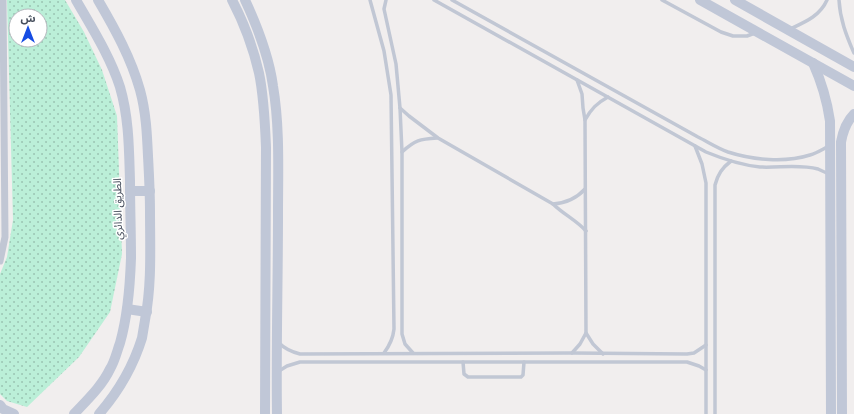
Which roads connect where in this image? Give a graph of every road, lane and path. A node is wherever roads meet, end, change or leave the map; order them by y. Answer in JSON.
{"nodes":[{"id":1,"x":3,"y":0,"type":"edge"},
{"id":2,"x":76,"y":0,"type":"edge"},
{"id":3,"x":98,"y":0,"type":"edge"},
{"id":4,"x":232,"y":0,"type":"edge"},
{"id":5,"x":245,"y":0,"type":"edge"},
{"id":6,"x":370,"y":0,"type":"edge"},
{"id":7,"x":386,"y":0,"type":"edge"},
{"id":8,"x":434,"y":0,"type":"edge"},
{"id":9,"x":452,"y":0,"type":"edge"},
{"id":10,"x":662,"y":0,"type":"edge"},
{"id":11,"x":700,"y":0,"type":"edge"},
{"id":12,"x":736,"y":0,"type":"edge"},
{"id":13,"x":827,"y":0,"type":"edge"},
{"id":14,"x":839,"y":0,"type":"edge"},
{"id":15,"x":480,"y":16,"type":"junction"},
{"id":16,"x":475,"y":23,"type":"junction"},
{"id":17,"x":789,"y":30,"type":"junction"},
{"id":18,"x":758,"y":32,"type":"junction"},
{"id":19,"x":854,"y":53,"type":"edge"},
{"id":20,"x":813,"y":63,"type":"junction"},
{"id":21,"x":854,"y":67,"type":"edge"},
{"id":22,"x":577,"y":80,"type":"junction"},
{"id":23,"x":854,"y":86,"type":"edge"},
{"id":24,"x":608,"y":97,"type":"junction"},
{"id":25,"x":400,"y":108,"type":"junction"},
{"id":26,"x":854,"y":114,"type":"edge"},
{"id":27,"x":585,"y":120,"type":"junction"},
{"id":28,"x":438,"y":138,"type":"junction"},
{"id":29,"x":694,"y":145,"type":"junction"},
{"id":30,"x":830,"y":145,"type":"junction"},
{"id":31,"x":402,"y":152,"type":"junction"},
{"id":32,"x":732,"y":161,"type":"junction"},
{"id":33,"x":830,"y":174,"type":"junction"},
{"id":34,"x":586,"y":189,"type":"junction"},
{"id":35,"x":130,"y":191,"type":"junction"},
{"id":36,"x":150,"y":191,"type":"junction"},
{"id":37,"x":553,"y":204,"type":"junction"},
{"id":38,"x":830,"y":227,"type":"junction"},
{"id":39,"x":841,"y":227,"type":"junction"},
{"id":40,"x":586,"y":231,"type":"junction"},
{"id":41,"x":0,"y":261,"type":"edge"},
{"id":42,"x":706,"y":263,"type":"junction"},
{"id":43,"x":715,"y":263,"type":"junction"},
{"id":44,"x":266,"y":286,"type":"junction"},
{"id":45,"x":278,"y":286,"type":"junction"},
{"id":46,"x":706,"y":288,"type":"junction"},
{"id":47,"x":715,"y":289,"type":"junction"},
{"id":48,"x":127,"y":309,"type":"junction"},
{"id":49,"x":147,"y":312,"type":"junction"},
{"id":50,"x":830,"y":322,"type":"junction"},
{"id":51,"x":842,"y":322,"type":"junction"},
{"id":52,"x":586,"y":333,"type":"junction"},
{"id":53,"x":276,"y":340,"type":"junction"},
{"id":54,"x":706,"y":345,"type":"junction"},
{"id":55,"x":384,"y":353,"type":"junction"},
{"id":56,"x":413,"y":353,"type":"junction"},
{"id":57,"x":432,"y":353,"type":"junction"},
{"id":58,"x":572,"y":353,"type":"junction"},
{"id":59,"x":604,"y":354,"type":"junction"},
{"id":60,"x":432,"y":362,"type":"junction"},
{"id":61,"x":463,"y":362,"type":"junction"},
{"id":62,"x":524,"y":362,"type":"junction"},
{"id":63,"x":606,"y":362,"type":"junction"},
{"id":64,"x":706,"y":370,"type":"junction"},
{"id":65,"x":276,"y":373,"type":"junction"},
{"id":66,"x":830,"y":381,"type":"junction"},
{"id":67,"x":842,"y":381,"type":"junction"},
{"id":68,"x":0,"y":405,"type":"edge"},
{"id":69,"x":14,"y":414,"type":"edge"},
{"id":70,"x":74,"y":414,"type":"edge"},
{"id":71,"x":99,"y":414,"type":"edge"},
{"id":72,"x":265,"y":414,"type":"edge"},
{"id":73,"x":277,"y":414,"type":"edge"},
{"id":74,"x":706,"y":414,"type":"edge"},
{"id":75,"x":714,"y":414,"type":"edge"},
{"id":76,"x":831,"y":414,"type":"edge"},
{"id":77,"x":842,"y":414,"type":"edge"}],
"edges":[{"from":1,"to":41,"type":"street"},
{"from":2,"to":35,"type":"street","name":"الطريق الدائري"},
{"from":3,"to":36,"type":"street"},
{"from":4,"to":44,"type":"street"},
{"from":5,"to":45,"type":"street"},
{"from":6,"to":55,"type":"lane"},
{"from":7,"to":25,"type":"lane"},
{"from":8,"to":16,"type":"lane"},
{"from":9,"to":15,"type":"lane"},
{"from":10,"to":18,"type":"lane"},
{"from":11,"to":18,"type":"street"},
{"from":12,"to":17,"type":"street"},
{"from":13,"to":17,"type":"lane"},
{"from":14,"to":19,"type":"lane"},
{"from":15,"to":16,"type":"lane"},
{"from":15,"to":30,"type":"lane"},
{"from":16,"to":22,"type":"lane"},
{"from":17,"to":21,"type":"street"},
{"from":18,"to":20,"type":"street"},
{"from":20,"to":23,"type":"street"},
{"from":20,"to":30,"type":"street"},
{"from":22,"to":24,"type":"lane"},
{"from":22,"to":27,"type":"lane"},
{"from":24,"to":27,"type":"lane"},
{"from":24,"to":29,"type":"lane"},
{"from":25,"to":28,"type":"lane"},
{"from":25,"to":31,"type":"lane"},
{"from":26,"to":39,"type":"street"},
{"from":27,"to":34,"type":"lane"},
{"from":28,"to":31,"type":"lane"},
{"from":28,"to":37,"type":"lane"},
{"from":29,"to":32,"type":"lane"},
{"from":29,"to":42,"type":"lane"},
{"from":30,"to":33,"type":"street"},
{"from":31,"to":56,"type":"lane"},
{"from":32,"to":33,"type":"lane"},
{"from":32,"to":43,"type":"lane"},
{"from":33,"to":38,"type":"street"},
{"from":34,"to":37,"type":"lane"},
{"from":34,"to":40,"type":"lane"},
{"from":35,"to":36,"type":"street"},
{"from":35,"to":48,"type":"street","name":"الطريق الدائري"},
{"from":36,"to":49,"type":"street"},
{"from":37,"to":40,"type":"lane"},
{"from":38,"to":39,"type":"street"},
{"from":38,"to":50,"type":"street"},
{"from":39,"to":51,"type":"street"},
{"from":40,"to":52,"type":"lane"},
{"from":42,"to":43,"type":"lane"},
{"from":42,"to":46,"type":"lane"},
{"from":43,"to":47,"type":"lane"},
{"from":44,"to":45,"type":"street"},
{"from":44,"to":72,"type":"street"},
{"from":45,"to":53,"type":"street"},
{"from":46,"to":47,"type":"lane"},
{"from":46,"to":54,"type":"lane"},
{"from":47,"to":75,"type":"lane"},
{"from":48,"to":49,"type":"street"},
{"from":48,"to":70,"type":"street","name":"الطريق الدائري"},
{"from":49,"to":71,"type":"street"},
{"from":50,"to":51,"type":"street"},
{"from":50,"to":66,"type":"street"},
{"from":51,"to":67,"type":"street"},
{"from":52,"to":58,"type":"lane"},
{"from":52,"to":59,"type":"lane"},
{"from":53,"to":55,"type":"lane"},
{"from":53,"to":65,"type":"street"},
{"from":54,"to":59,"type":"lane"},
{"from":54,"to":64,"type":"lane"},
{"from":55,"to":56,"type":"lane"},
{"from":56,"to":57,"type":"lane"},
{"from":57,"to":58,"type":"lane"},
{"from":57,"to":60,"type":"lane"},
{"from":58,"to":59,"type":"lane"},
{"from":59,"to":63,"type":"lane"},
{"from":60,"to":61,"type":"lane"},
{"from":60,"to":65,"type":"lane"},
{"from":61,"to":62,"type":"lane"},
{"from":61,"to":62,"type":"lane"},
{"from":62,"to":63,"type":"lane"},
{"from":63,"to":64,"type":"lane"},
{"from":64,"to":74,"type":"lane"},
{"from":65,"to":73,"type":"street"},
{"from":66,"to":67,"type":"street"},
{"from":66,"to":76,"type":"street"},
{"from":67,"to":77,"type":"street"},
{"from":68,"to":69,"type":"street"}]}
